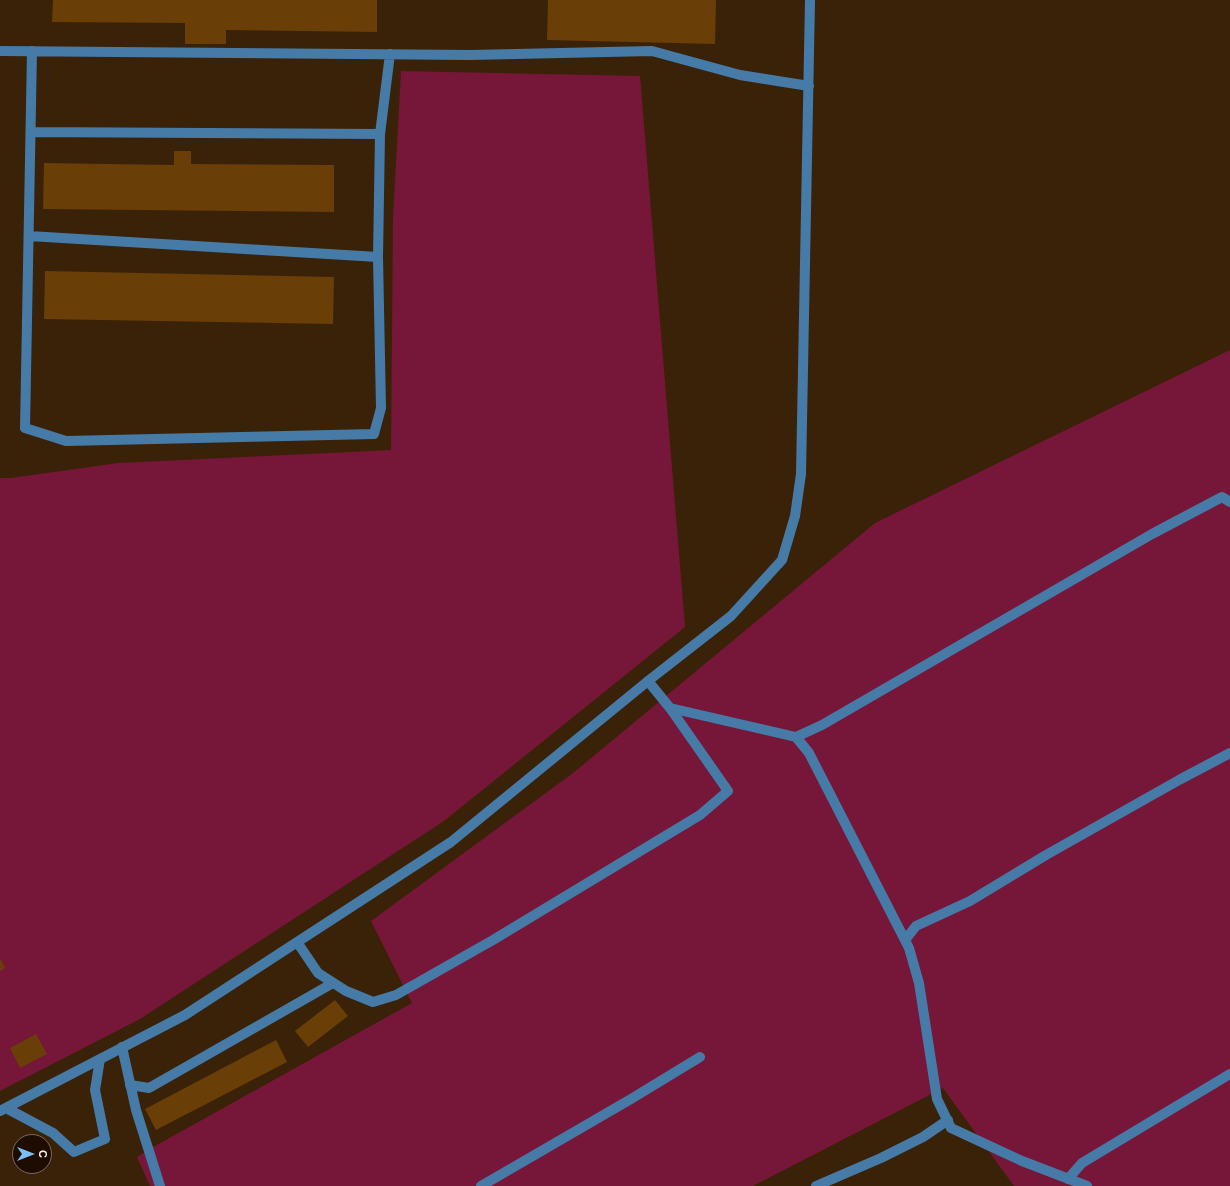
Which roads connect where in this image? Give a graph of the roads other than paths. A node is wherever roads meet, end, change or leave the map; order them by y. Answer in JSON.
{"nodes":[{"id":1,"x":810,"y":0,"type":"edge"},
{"id":2,"x":0,"y":51,"type":"edge"},
{"id":3,"x":32,"y":52,"type":"junction"},
{"id":4,"x":390,"y":54,"type":"junction"},
{"id":5,"x":809,"y":86,"type":"junction"},
{"id":6,"x":31,"y":132,"type":"junction"},
{"id":7,"x":380,"y":134,"type":"junction"},
{"id":8,"x":29,"y":236,"type":"junction"},
{"id":9,"x":378,"y":257,"type":"junction"},
{"id":10,"x":1230,"y":502,"type":"edge"},
{"id":11,"x":648,"y":681,"type":"junction"},
{"id":12,"x":670,"y":708,"type":"junction"},
{"id":13,"x":796,"y":738,"type":"junction"},
{"id":14,"x":1230,"y":753,"type":"edge"},
{"id":15,"x":905,"y":940,"type":"junction"},
{"id":16,"x":297,"y":942,"type":"junction"},
{"id":17,"x":333,"y":983,"type":"junction"},
{"id":18,"x":122,"y":1048,"type":"junction"},
{"id":19,"x":700,"y":1057,"type":"dead end"},
{"id":20,"x":100,"y":1059,"type":"junction"},
{"id":21,"x":1230,"y":1074,"type":"edge"},
{"id":22,"x":130,"y":1086,"type":"junction"},
{"id":23,"x":3,"y":1109,"type":"edge"},
{"id":24,"x":948,"y":1120,"type":"junction"},
{"id":25,"x":1068,"y":1179,"type":"junction"},
{"id":26,"x":160,"y":1186,"type":"edge"},
{"id":27,"x":480,"y":1186,"type":"edge"},
{"id":28,"x":816,"y":1186,"type":"edge"},
{"id":29,"x":1087,"y":1186,"type":"edge"}],
"edges":[{"from":1,"to":5,"type":"street"},
{"from":2,"to":3,"type":"street"},
{"from":3,"to":4,"type":"street"},
{"from":3,"to":6,"type":"street"},
{"from":4,"to":5,"type":"street"},
{"from":4,"to":7,"type":"street"},
{"from":5,"to":11,"type":"street"},
{"from":6,"to":7,"type":"street"},
{"from":6,"to":8,"type":"street"},
{"from":7,"to":9,"type":"street"},
{"from":8,"to":9,"type":"street"},
{"from":8,"to":9,"type":"street"},
{"from":10,"to":13,"type":"street"},
{"from":11,"to":12,"type":"street"},
{"from":11,"to":16,"type":"street"},
{"from":12,"to":13,"type":"street"},
{"from":12,"to":17,"type":"street"},
{"from":13,"to":15,"type":"street"},
{"from":14,"to":15,"type":"street"},
{"from":15,"to":24,"type":"street"},
{"from":16,"to":17,"type":"street"},
{"from":16,"to":18,"type":"street"},
{"from":17,"to":22,"type":"street"},
{"from":18,"to":20,"type":"street"},
{"from":18,"to":22,"type":"street"},
{"from":19,"to":27,"type":"street"},
{"from":20,"to":23,"type":"street"},
{"from":20,"to":23,"type":"street"},
{"from":21,"to":25,"type":"street"},
{"from":22,"to":26,"type":"street"},
{"from":24,"to":25,"type":"street"},
{"from":24,"to":28,"type":"street"},
{"from":25,"to":29,"type":"street"}]}
